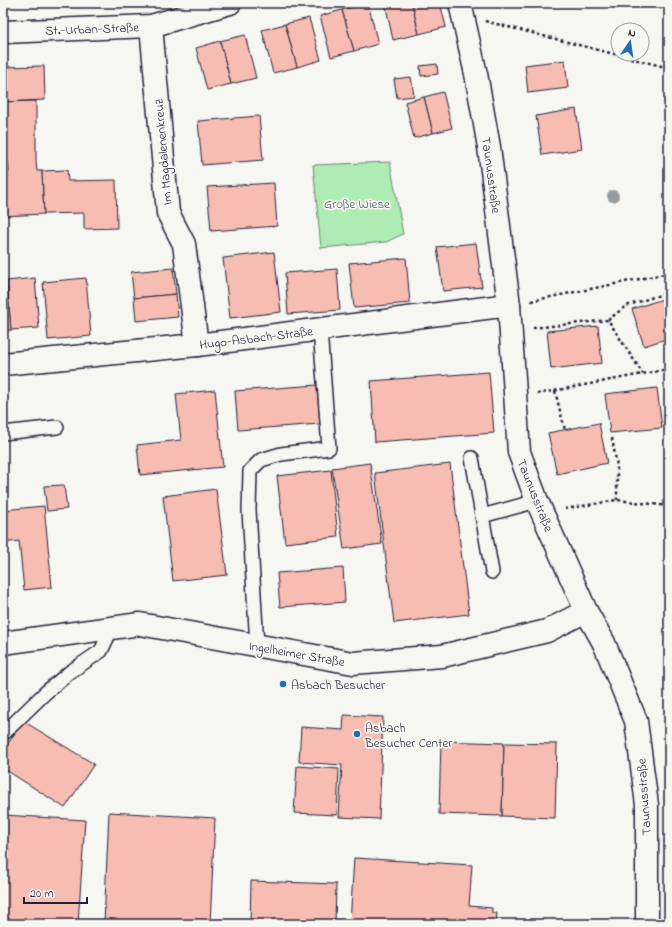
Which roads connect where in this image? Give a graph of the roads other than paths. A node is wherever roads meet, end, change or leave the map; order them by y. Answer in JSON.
{"nodes":[{"id":1,"x":230,"y":3,"type":"edge"},
{"id":2,"x":462,"y":9,"type":"edge"},
{"id":3,"x":178,"y":10,"type":"edge"},
{"id":4,"x":151,"y":26,"type":"junction"},
{"id":5,"x":3,"y":32,"type":"edge"},
{"id":6,"x":509,"y":306,"type":"junction"},
{"id":7,"x":320,"y":330,"type":"junction"},
{"id":8,"x":197,"y":345,"type":"junction"},
{"id":9,"x":3,"y":364,"type":"edge"},
{"id":10,"x":57,"y":427,"type":"dead end"},
{"id":11,"x":3,"y":432,"type":"edge"},
{"id":12,"x":472,"y":458,"type":"dead end"},
{"id":13,"x":539,"y":507,"type":"junction"},
{"id":14,"x":482,"y":516,"type":"junction"},
{"id":15,"x":492,"y":572,"type":"dead end"},
{"id":16,"x":586,"y":611,"type":"junction"},
{"id":17,"x":112,"y":628,"type":"junction"},
{"id":18,"x":3,"y":643,"type":"edge"},
{"id":19,"x":257,"y":646,"type":"junction"},
{"id":20,"x":3,"y":734,"type":"edge"},
{"id":21,"x":647,"y":924,"type":"edge"}],
"edges":[{"from":1,"to":3,"type":"street","name":"St.-Urban-Straße"},
{"from":2,"to":6,"type":"street","name":"Taunusstraße"},
{"from":3,"to":4,"type":"street","name":"St.-Urban-Straße"},
{"from":4,"to":5,"type":"street","name":"St.-Urban-Straße"},
{"from":4,"to":8,"type":"street","name":"Im Magdalenenkreuz"},
{"from":6,"to":7,"type":"street","name":"Hugo-Asbach-Straße"},
{"from":6,"to":13,"type":"street","name":"Taunusstraße"},
{"from":7,"to":8,"type":"street","name":"Hugo-Asbach-Straße"},
{"from":7,"to":19,"type":"lane"},
{"from":8,"to":9,"type":"street","name":"Hugo-Asbach-Straße"},
{"from":10,"to":11,"type":"lane"},
{"from":12,"to":14,"type":"lane"},
{"from":13,"to":14,"type":"lane"},
{"from":13,"to":16,"type":"street","name":"Taunusstraße"},
{"from":14,"to":15,"type":"lane"},
{"from":16,"to":19,"type":"street","name":"Ingelheimer Straße"},
{"from":16,"to":21,"type":"street","name":"Taunusstraße"},
{"from":17,"to":18,"type":"street","name":"Ingelheimer Straße"},
{"from":17,"to":19,"type":"street","name":"Ingelheimer Straße"},
{"from":17,"to":20,"type":"lane"}]}
